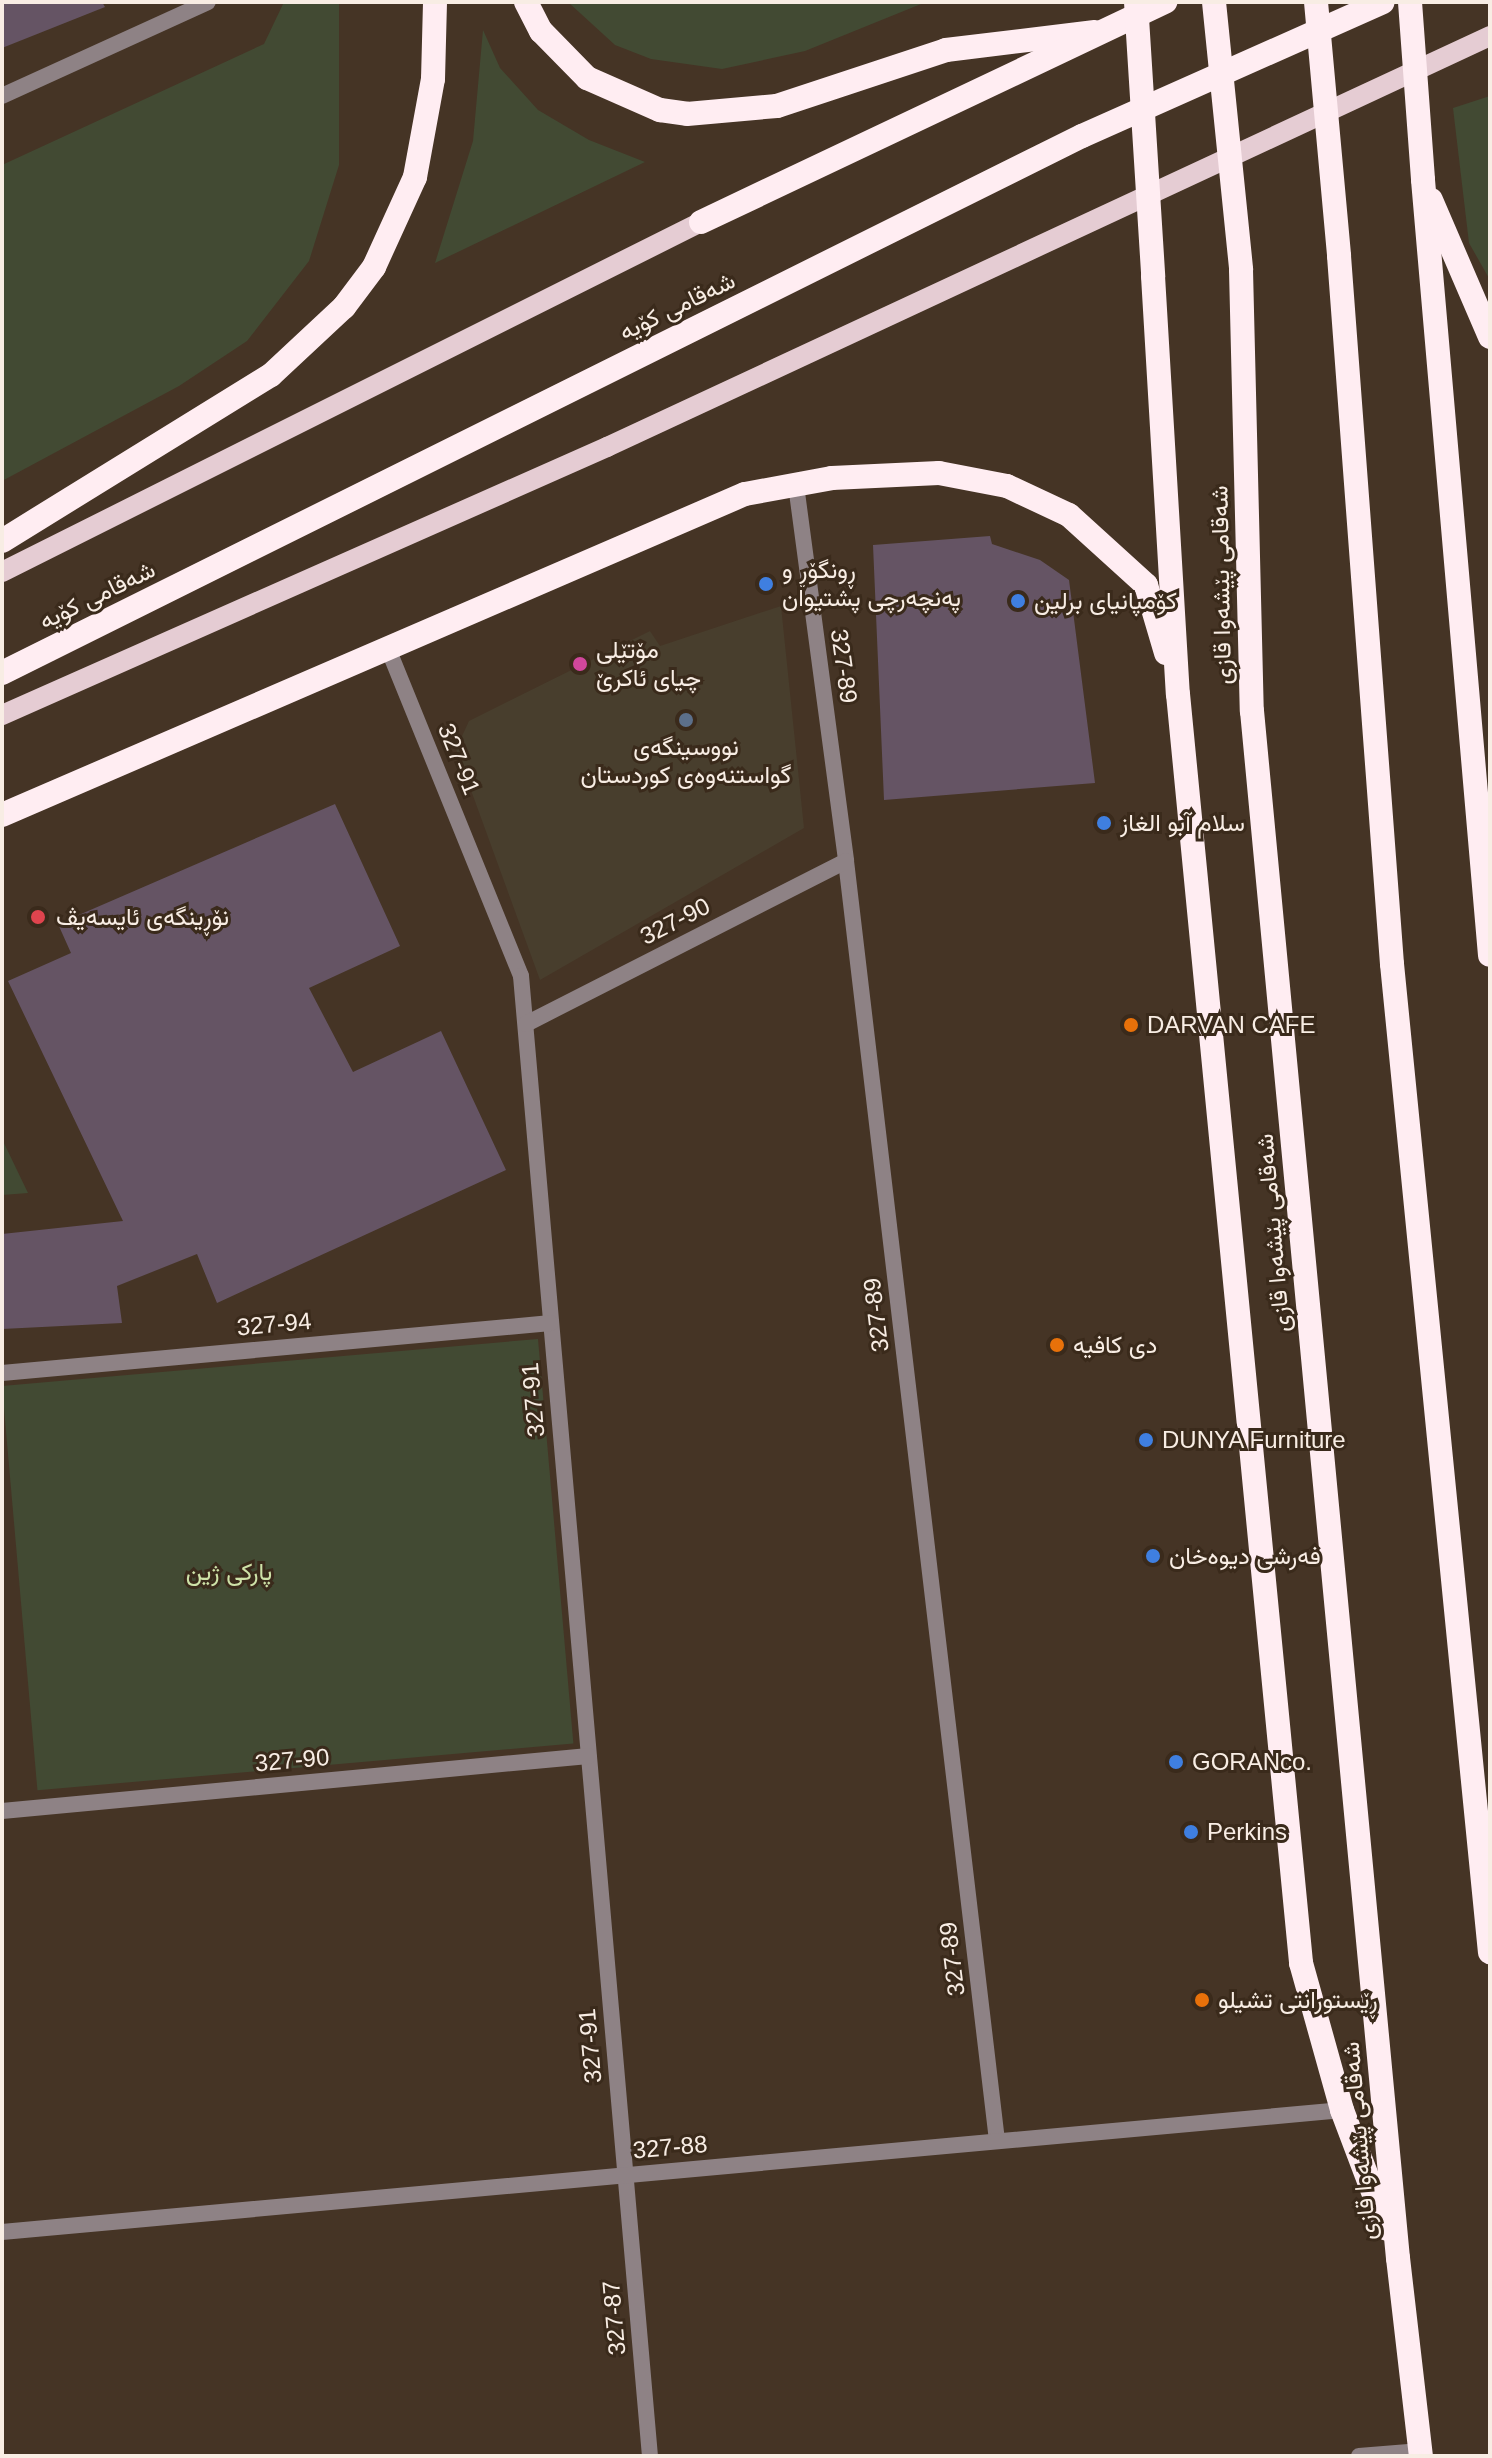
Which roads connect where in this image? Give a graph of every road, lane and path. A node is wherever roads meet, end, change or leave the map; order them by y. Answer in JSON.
{"nodes":[{"id":1,"x":208,"y":2,"type":"edge"},
{"id":2,"x":435,"y":2,"type":"edge"},
{"id":3,"x":526,"y":2,"type":"edge"},
{"id":4,"x":1136,"y":2,"type":"edge"},
{"id":5,"x":1165,"y":2,"type":"edge"},
{"id":6,"x":1214,"y":2,"type":"edge"},
{"id":7,"x":1316,"y":2,"type":"edge"},
{"id":8,"x":1383,"y":2,"type":"edge"},
{"id":9,"x":1410,"y":2,"type":"edge"},
{"id":10,"x":1095,"y":32,"type":"junction"},
{"id":11,"x":1490,"y":36,"type":"edge"},
{"id":12,"x":2,"y":96,"type":"edge"},
{"id":13,"x":1423,"y":180,"type":"junction"},
{"id":14,"x":701,"y":222,"type":"joint"},
{"id":15,"x":1490,"y":337,"type":"edge"},
{"id":16,"x":796,"y":485,"type":"junction"},
{"id":17,"x":2,"y":541,"type":"edge"},
{"id":18,"x":2,"y":572,"type":"edge"},
{"id":19,"x":387,"y":646,"type":"junction"},
{"id":20,"x":2,"y":673,"type":"edge"},
{"id":21,"x":1178,"y":694,"type":"junction"},
{"id":22,"x":2,"y":715,"type":"edge"},
{"id":23,"x":2,"y":815,"type":"edge"},
{"id":24,"x":846,"y":861,"type":"junction"},
{"id":25,"x":1490,"y":955,"type":"edge"},
{"id":26,"x":526,"y":1024,"type":"junction"},
{"id":27,"x":551,"y":1323,"type":"junction"},
{"id":28,"x":2,"y":1373,"type":"edge"},
{"id":29,"x":588,"y":1756,"type":"junction"},
{"id":30,"x":2,"y":1811,"type":"edge"},
{"id":31,"x":1490,"y":1952,"type":"edge"},
{"id":32,"x":1342,"y":2110,"type":"junction"},
{"id":33,"x":997,"y":2141,"type":"junction"},
{"id":34,"x":626,"y":2175,"type":"junction"},
{"id":35,"x":2,"y":2232,"type":"edge"},
{"id":36,"x":1398,"y":2258,"type":"junction"},
{"id":37,"x":1421,"y":2453,"type":"edge"},
{"id":38,"x":650,"y":2456,"type":"edge"},
{"id":39,"x":1359,"y":2456,"type":"edge"}],
"edges":[{"from":1,"to":12,"type":"street"},
{"from":2,"to":17,"type":"highway"},
{"from":3,"to":10,"type":"highway"},
{"from":4,"to":21,"type":"highway","bridge":true},
{"from":5,"to":10,"type":"highway"},
{"from":6,"to":36,"type":"highway","name":"شەقامی پێشەوا قازی","bridge":true},
{"from":7,"to":31,"type":"highway","bridge":true},
{"from":8,"to":20,"type":"highway","name":"شەقامی کۆیە"},
{"from":9,"to":13,"type":"highway","bridge":true},
{"from":10,"to":14,"type":"highway"},
{"from":11,"to":22,"type":"main road"},
{"from":13,"to":15,"type":"highway"},
{"from":13,"to":25,"type":"highway"},
{"from":14,"to":18,"type":"main road"},
{"from":16,"to":19,"type":"highway"},
{"from":16,"to":21,"type":"highway"},
{"from":16,"to":24,"type":"street","name":"327-89"},
{"from":19,"to":23,"type":"highway"},
{"from":19,"to":26,"type":"street","name":"327-91"},
{"from":21,"to":32,"type":"highway"},
{"from":24,"to":26,"type":"street","name":"327-90"},
{"from":24,"to":33,"type":"street","name":"327-89"},
{"from":26,"to":27,"type":"street","name":"327-91"},
{"from":27,"to":28,"type":"street","name":"327-94"},
{"from":27,"to":29,"type":"street","name":"327-91"},
{"from":29,"to":30,"type":"street","name":"327-90"},
{"from":29,"to":34,"type":"street","name":"327-91"},
{"from":32,"to":33,"type":"street","name":"327-88"},
{"from":32,"to":36,"type":"highway"},
{"from":33,"to":34,"type":"street","name":"327-88"},
{"from":34,"to":35,"type":"street","name":"327-88"},
{"from":34,"to":38,"type":"street","name":"327-87"},
{"from":36,"to":37,"type":"highway","name":"شەقامی پێشەوا قازی"},
{"from":37,"to":39,"type":"street"}]}
